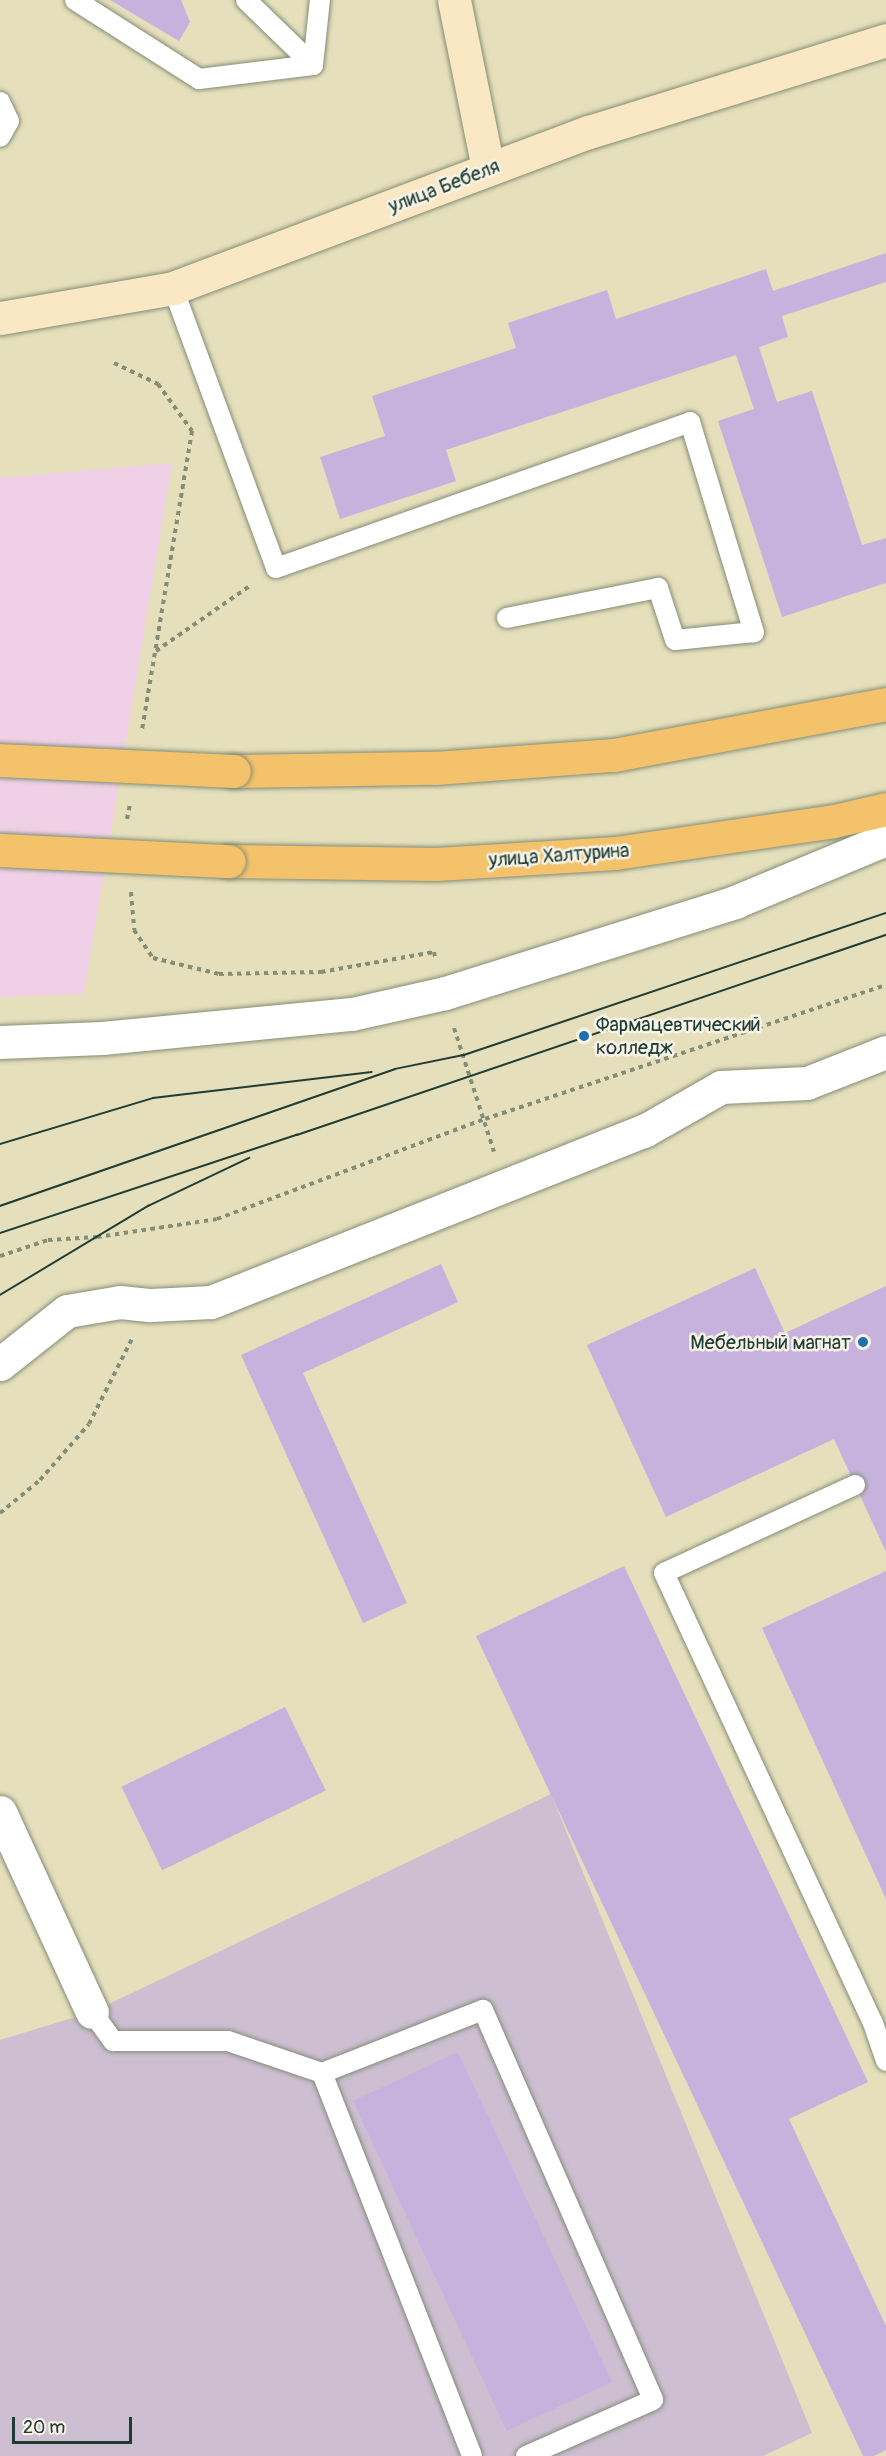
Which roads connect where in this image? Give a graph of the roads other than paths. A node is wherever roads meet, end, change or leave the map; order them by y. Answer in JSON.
{"nodes":[{"id":1,"x":75,"y":0,"type":"edge"},
{"id":2,"x":246,"y":0,"type":"edge"},
{"id":3,"x":320,"y":0,"type":"edge"},
{"id":4,"x":454,"y":0,"type":"edge"},
{"id":5,"x":886,"y":40,"type":"edge"},
{"id":6,"x":313,"y":65,"type":"junction"},
{"id":7,"x":0,"y":102,"type":"edge"},
{"id":8,"x":0,"y":137,"type":"edge"},
{"id":9,"x":488,"y":168,"type":"junction"},
{"id":10,"x":173,"y":288,"type":"junction"},
{"id":11,"x":0,"y":318,"type":"edge"},
{"id":12,"x":507,"y":618,"type":"dead end"},
{"id":13,"x":886,"y":704,"type":"edge"},
{"id":14,"x":0,"y":760,"type":"edge"},
{"id":15,"x":886,"y":809,"type":"edge"},
{"id":16,"x":886,"y":839,"type":"edge"},
{"id":17,"x":0,"y":850,"type":"edge"},
{"id":18,"x":0,"y":1042,"type":"edge"},
{"id":19,"x":886,"y":1052,"type":"edge"},
{"id":20,"x":0,"y":1364,"type":"edge"},
{"id":21,"x":855,"y":1485,"type":"dead end"},
{"id":22,"x":0,"y":1812,"type":"edge"},
{"id":23,"x":92,"y":2012,"type":"joint"},
{"id":24,"x":886,"y":2061,"type":"edge"},
{"id":25,"x":322,"y":2073,"type":"junction"},
{"id":26,"x":472,"y":2456,"type":"edge"},
{"id":27,"x":526,"y":2456,"type":"edge"}],
"edges":[{"from":1,"to":6,"type":"lane"},
{"from":2,"to":6,"type":"lane"},
{"from":3,"to":6,"type":"lane"},
{"from":4,"to":9,"type":"main road"},
{"from":5,"to":9,"type":"main road","name":"улица Бебеля"},
{"from":7,"to":8,"type":"lane"},
{"from":9,"to":10,"type":"main road","name":"улица Бебеля"},
{"from":10,"to":11,"type":"main road","name":"улица Бебеля"},
{"from":10,"to":12,"type":"lane"},
{"from":13,"to":14,"type":"main road","bridge":true},
{"from":15,"to":17,"type":"main road","name":"улица Халтурина","bridge":true},
{"from":16,"to":18,"type":"street"},
{"from":19,"to":20,"type":"street"},
{"from":21,"to":24,"type":"lane"},
{"from":22,"to":23,"type":"street"},
{"from":23,"to":25,"type":"lane"},
{"from":25,"to":26,"type":"lane"},
{"from":25,"to":27,"type":"lane"}]}
